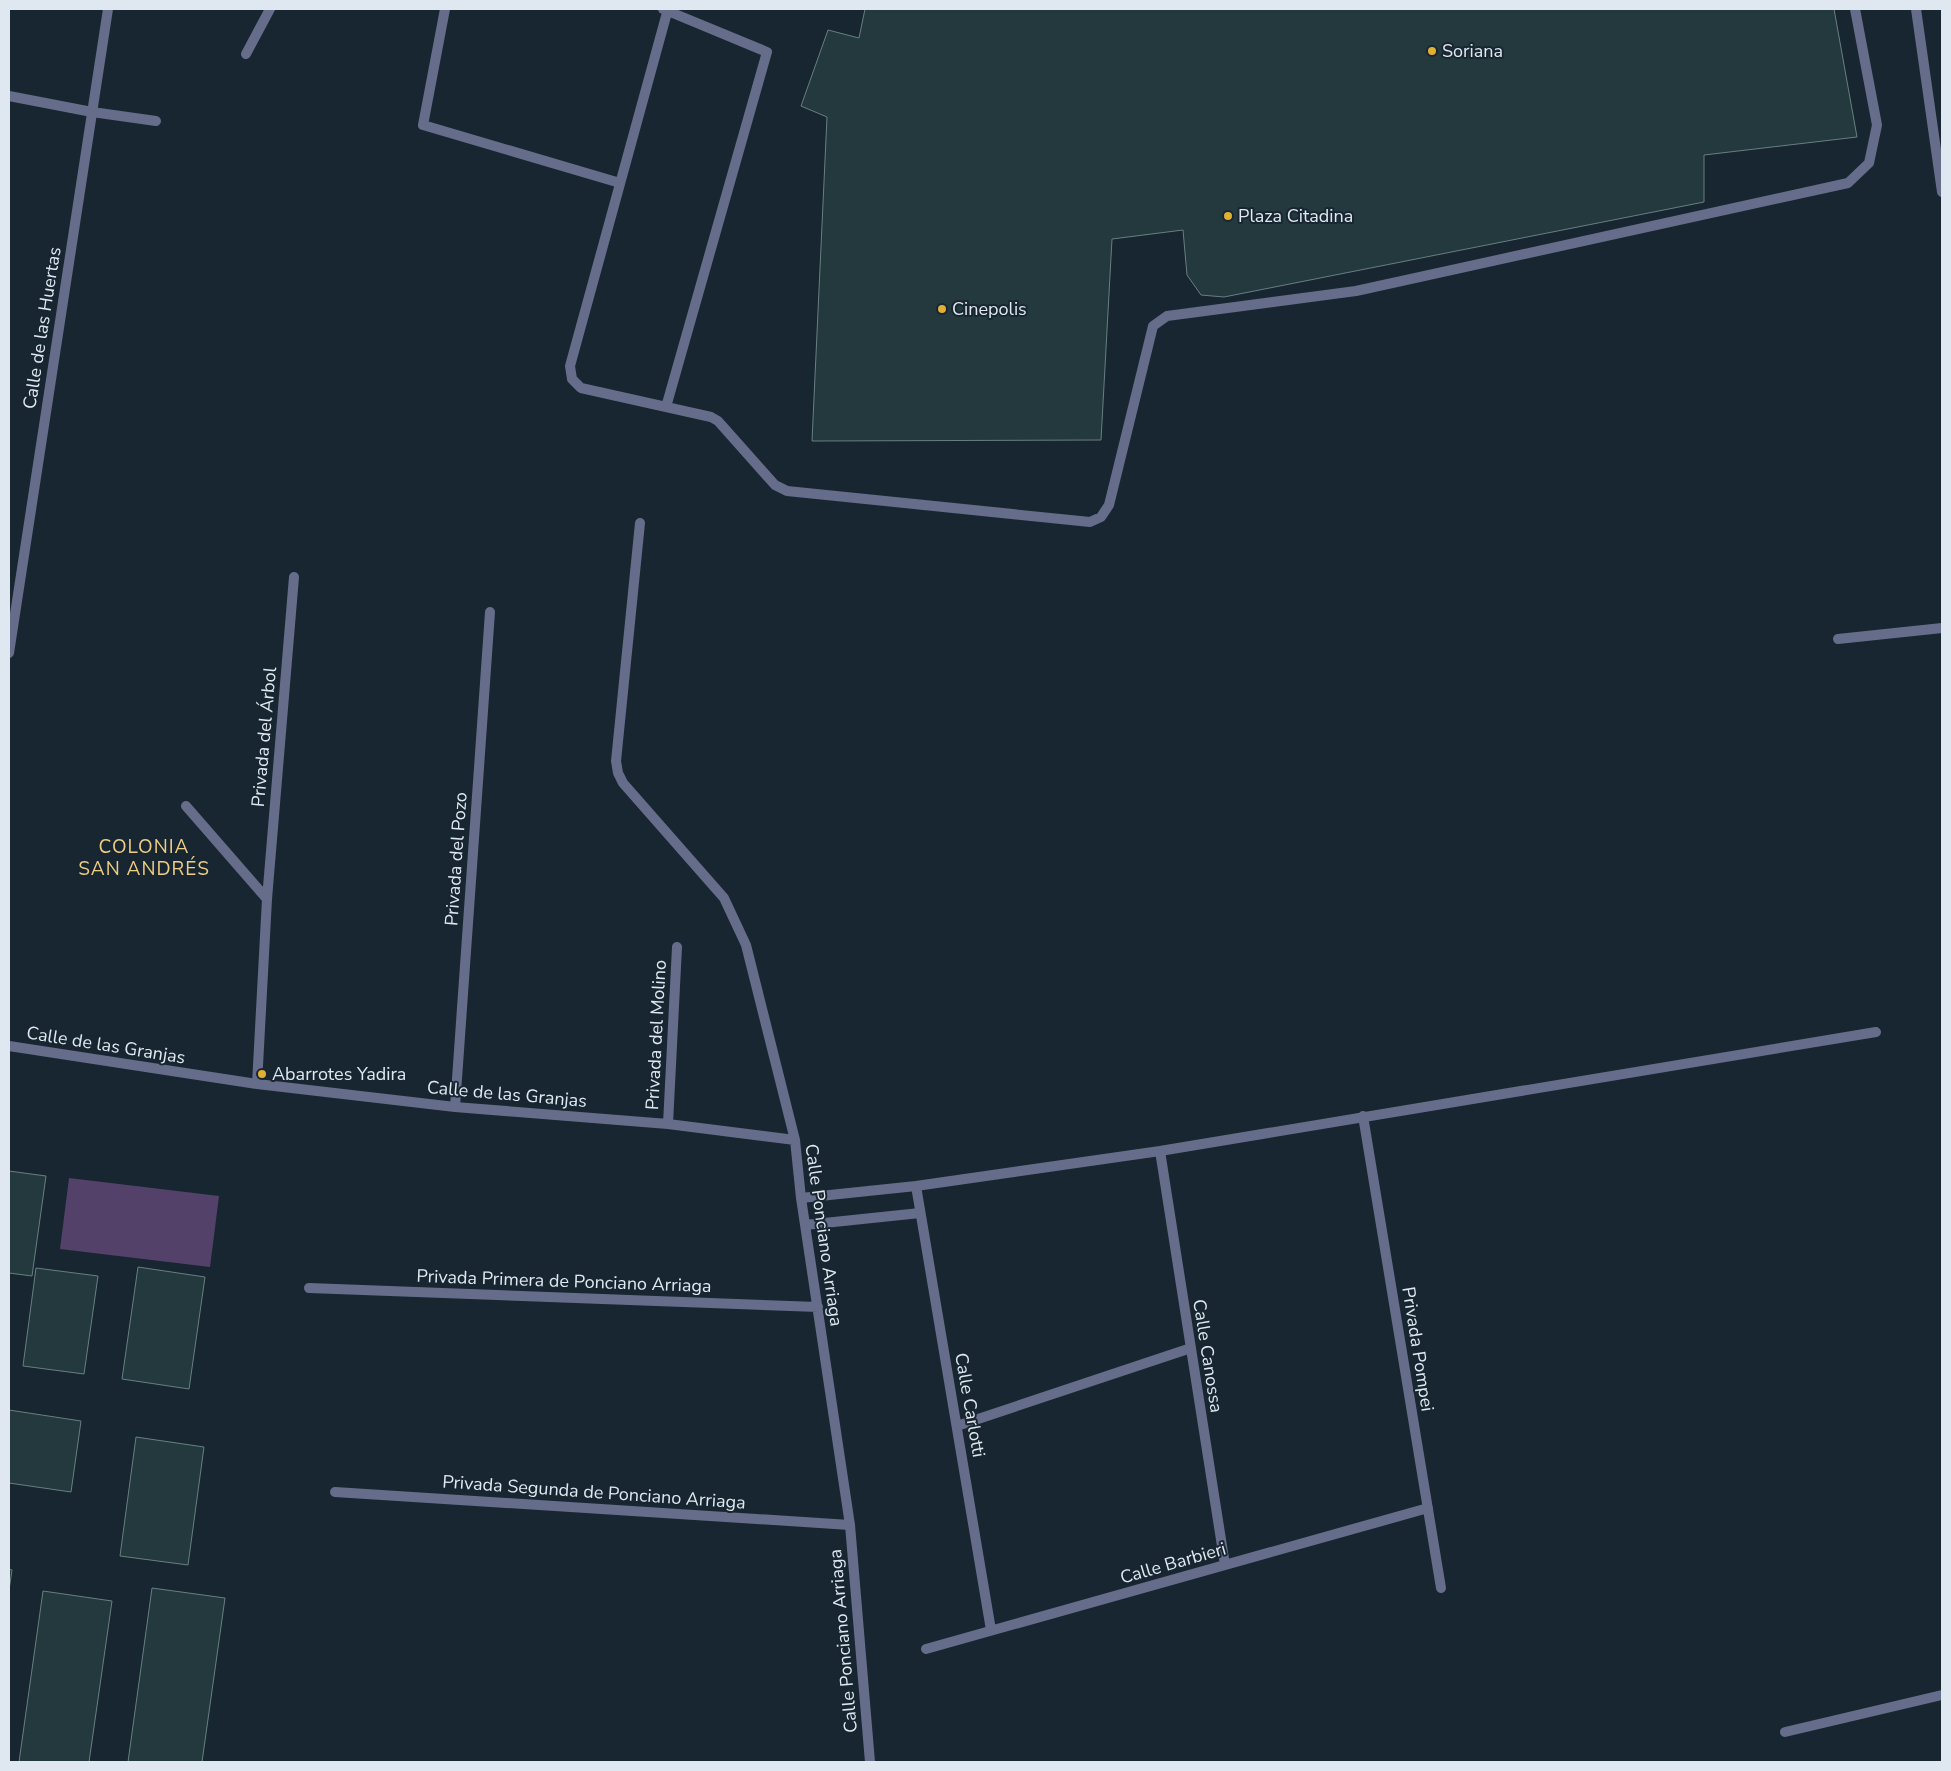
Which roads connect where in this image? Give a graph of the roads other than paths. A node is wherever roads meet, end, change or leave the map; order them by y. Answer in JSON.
{"nodes":[{"id":1,"x":108,"y":9,"type":"edge"},
{"id":2,"x":270,"y":9,"type":"edge"},
{"id":3,"x":445,"y":9,"type":"edge"},
{"id":4,"x":666,"y":9,"type":"edge"},
{"id":5,"x":1856,"y":9,"type":"edge"},
{"id":6,"x":1916,"y":9,"type":"edge"},
{"id":7,"x":246,"y":54,"type":"dead end"},
{"id":8,"x":9,"y":96,"type":"edge"},
{"id":9,"x":92,"y":112,"type":"junction"},
{"id":10,"x":156,"y":121,"type":"dead end"},
{"id":11,"x":620,"y":183,"type":"junction"},
{"id":12,"x":1942,"y":192,"type":"edge"},
{"id":13,"x":666,"y":407,"type":"junction"},
{"id":14,"x":640,"y":523,"type":"dead end"},
{"id":15,"x":294,"y":578,"type":"dead end"},
{"id":16,"x":490,"y":612,"type":"dead end"},
{"id":17,"x":1942,"y":628,"type":"edge"},
{"id":18,"x":1838,"y":639,"type":"dead end"},
{"id":19,"x":9,"y":653,"type":"edge"},
{"id":20,"x":186,"y":806,"type":"dead end"},
{"id":21,"x":267,"y":899,"type":"junction"},
{"id":22,"x":677,"y":947,"type":"dead end"},
{"id":23,"x":1876,"y":1032,"type":"dead end"},
{"id":24,"x":9,"y":1046,"type":"edge"},
{"id":25,"x":258,"y":1084,"type":"junction"},
{"id":26,"x":455,"y":1107,"type":"junction"},
{"id":27,"x":1363,"y":1116,"type":"junction"},
{"id":28,"x":668,"y":1124,"type":"junction"},
{"id":29,"x":795,"y":1140,"type":"junction"},
{"id":30,"x":1160,"y":1151,"type":"junction"},
{"id":31,"x":916,"y":1186,"type":"junction"},
{"id":32,"x":801,"y":1198,"type":"junction"},
{"id":33,"x":920,"y":1213,"type":"junction"},
{"id":34,"x":805,"y":1225,"type":"junction"},
{"id":35,"x":309,"y":1288,"type":"dead end"},
{"id":36,"x":818,"y":1307,"type":"junction"},
{"id":37,"x":1191,"y":1348,"type":"junction"},
{"id":38,"x":958,"y":1426,"type":"junction"},
{"id":39,"x":336,"y":1492,"type":"dead end"},
{"id":40,"x":1428,"y":1508,"type":"junction"},
{"id":41,"x":850,"y":1525,"type":"junction"},
{"id":42,"x":1225,"y":1566,"type":"junction"},
{"id":43,"x":1441,"y":1588,"type":"dead end"},
{"id":44,"x":992,"y":1630,"type":"junction"},
{"id":45,"x":926,"y":1649,"type":"dead end"},
{"id":46,"x":1942,"y":1695,"type":"edge"},
{"id":47,"x":1785,"y":1732,"type":"dead end"},
{"id":48,"x":870,"y":1762,"type":"edge"}],
"edges":[{"from":1,"to":9,"type":"street","name":"Calle de las Huertas"},
{"from":2,"to":7,"type":"street"},
{"from":3,"to":11,"type":"street"},
{"from":4,"to":11,"type":"street"},
{"from":4,"to":13,"type":"street"},
{"from":5,"to":13,"type":"street"},
{"from":6,"to":12,"type":"street"},
{"from":8,"to":9,"type":"street"},
{"from":9,"to":10,"type":"street"},
{"from":9,"to":19,"type":"street","name":"Calle de las Huertas"},
{"from":11,"to":13,"type":"street"},
{"from":14,"to":29,"type":"street","name":"Calle Ponciano Arriaga"},
{"from":15,"to":21,"type":"street","name":"Privada del Árbol"},
{"from":16,"to":26,"type":"street","name":"Privada del Pozo"},
{"from":17,"to":18,"type":"street"},
{"from":20,"to":21,"type":"street"},
{"from":21,"to":25,"type":"street","name":"Privada del Árbol"},
{"from":22,"to":28,"type":"street","name":"Privada del Molino"},
{"from":23,"to":27,"type":"street"},
{"from":24,"to":25,"type":"street","name":"Calle de las Granjas"},
{"from":25,"to":26,"type":"street","name":"Calle de las Granjas"},
{"from":26,"to":28,"type":"street","name":"Calle de las Granjas"},
{"from":27,"to":30,"type":"street"},
{"from":27,"to":40,"type":"street","name":"Privada Pompei"},
{"from":28,"to":29,"type":"street","name":"Calle de las Granjas"},
{"from":29,"to":32,"type":"street","name":"Calle Ponciano Arriaga"},
{"from":30,"to":31,"type":"street"},
{"from":30,"to":37,"type":"street","name":"Calle Canossa"},
{"from":31,"to":32,"type":"street"},
{"from":31,"to":33,"type":"street","name":"Calle Carlotti"},
{"from":32,"to":34,"type":"street","name":"Calle Ponciano Arriaga"},
{"from":33,"to":34,"type":"street"},
{"from":33,"to":38,"type":"street","name":"Calle Carlotti"},
{"from":34,"to":36,"type":"street","name":"Calle Ponciano Arriaga"},
{"from":35,"to":36,"type":"street","name":"Privada Primera de Ponciano Arriaga"},
{"from":36,"to":41,"type":"street","name":"Calle Ponciano Arriaga"},
{"from":37,"to":38,"type":"street"},
{"from":37,"to":42,"type":"street","name":"Calle Canossa"},
{"from":38,"to":44,"type":"street","name":"Calle Carlotti"},
{"from":39,"to":41,"type":"street","name":"Privada Segunda de Ponciano Arriaga"},
{"from":40,"to":42,"type":"street","name":"Calle Barbieri"},
{"from":40,"to":43,"type":"street","name":"Privada Pompei"},
{"from":41,"to":48,"type":"street","name":"Calle Ponciano Arriaga"},
{"from":42,"to":44,"type":"street","name":"Calle Barbieri"},
{"from":44,"to":45,"type":"street","name":"Calle Barbieri"},
{"from":46,"to":47,"type":"street"}]}
